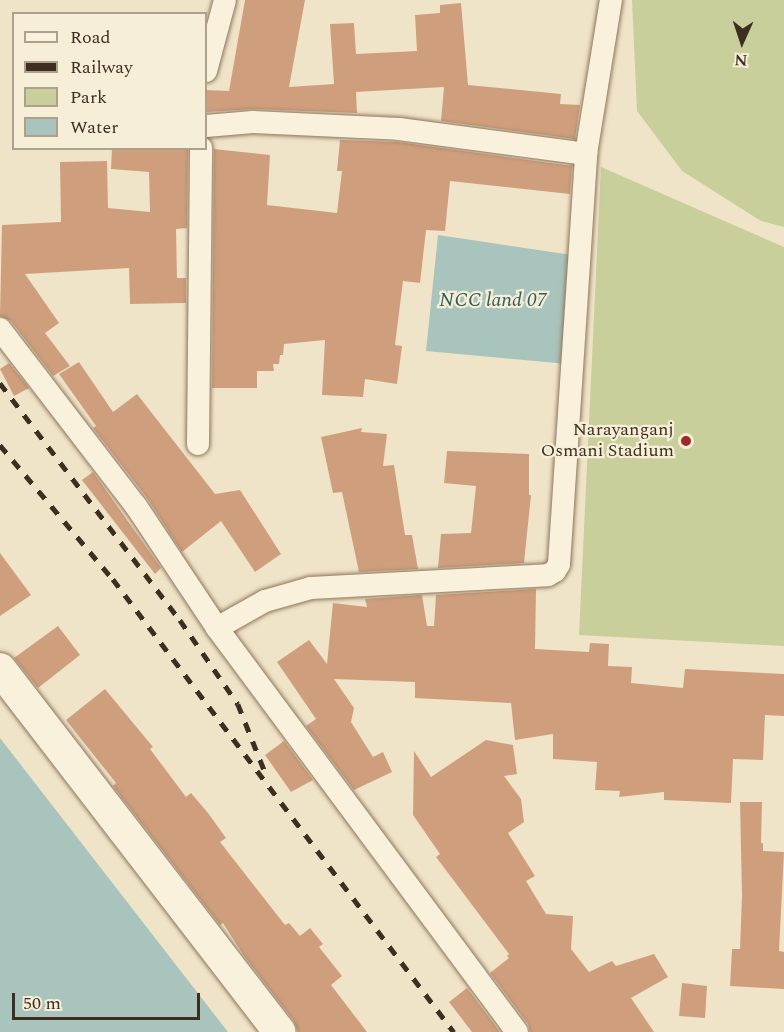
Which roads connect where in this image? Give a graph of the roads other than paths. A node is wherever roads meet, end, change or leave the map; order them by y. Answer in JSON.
{"nodes":[{"id":1,"x":225,"y":0,"type":"edge"},
{"id":2,"x":611,"y":0,"type":"edge"},
{"id":3,"x":207,"y":67,"type":"edge"},
{"id":4,"x":207,"y":126,"type":"edge"},
{"id":5,"x":201,"y":150,"type":"edge"},
{"id":6,"x":586,"y":154,"type":"junction"},
{"id":7,"x":0,"y":329,"type":"edge"},
{"id":8,"x":198,"y":444,"type":"dead end"},
{"id":9,"x":217,"y":628,"type":"junction"},
{"id":10,"x":0,"y":669,"type":"edge"},
{"id":11,"x":280,"y":1032,"type":"edge"},
{"id":12,"x":517,"y":1032,"type":"edge"}],
"edges":[{"from":1,"to":3,"type":"street"},
{"from":2,"to":6,"type":"street"},
{"from":4,"to":6,"type":"street"},
{"from":5,"to":8,"type":"street"},
{"from":6,"to":9,"type":"street"},
{"from":7,"to":9,"type":"street"},
{"from":9,"to":12,"type":"street"},
{"from":10,"to":11,"type":"street"}]}
